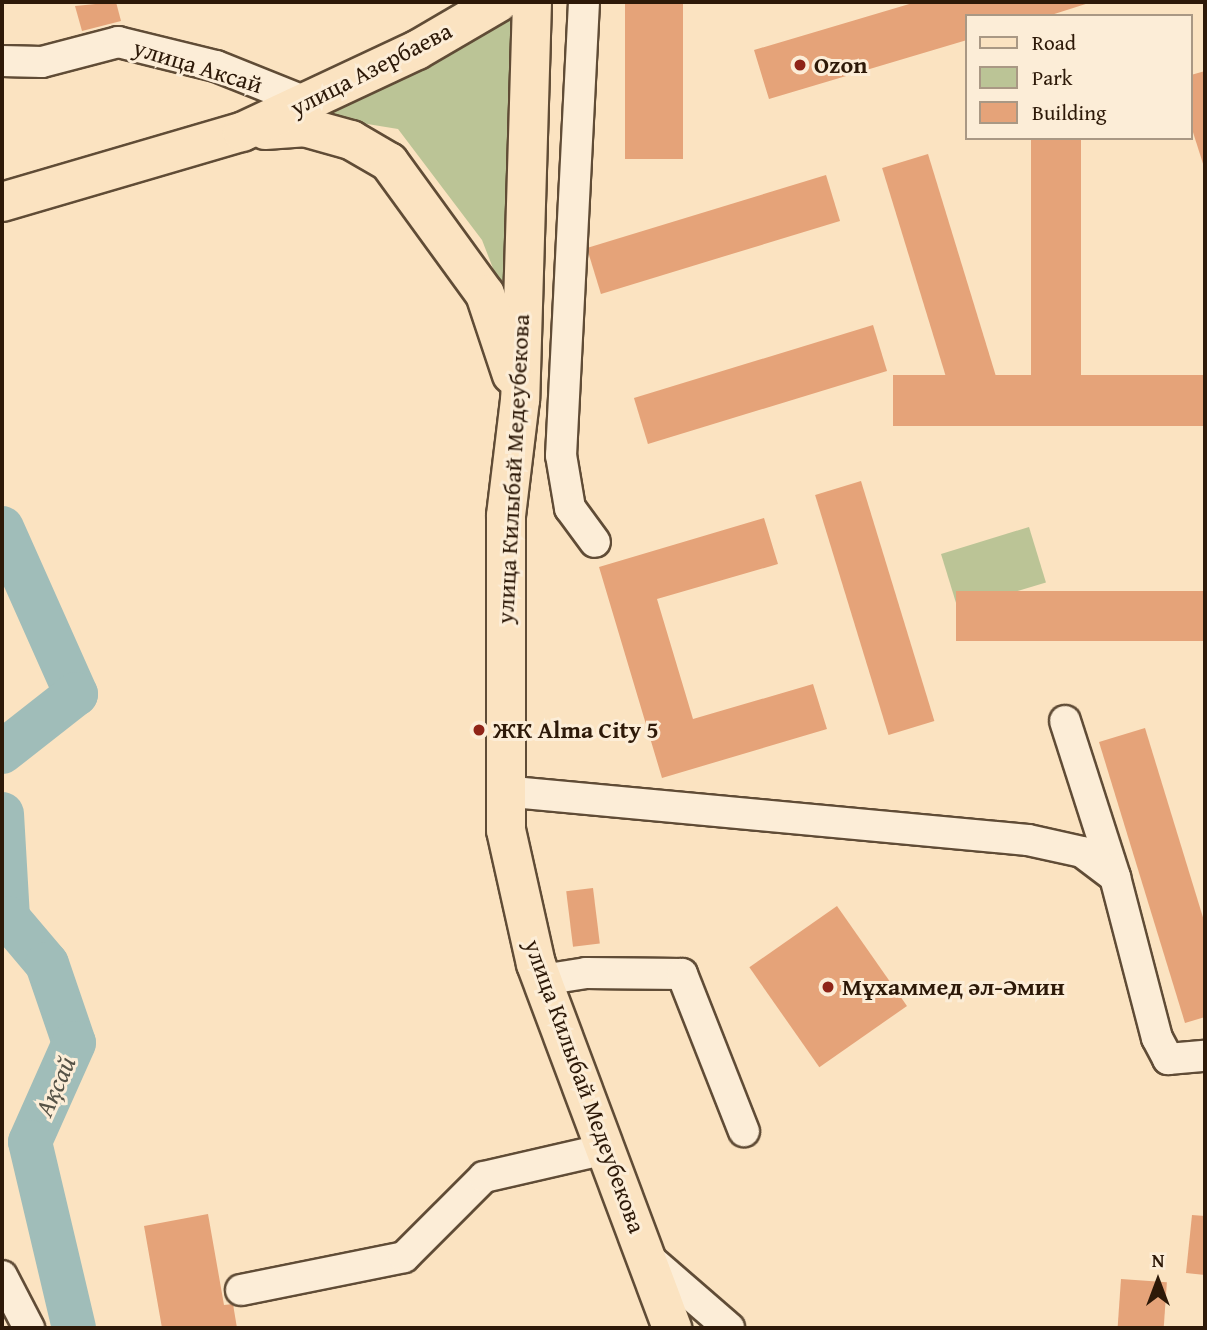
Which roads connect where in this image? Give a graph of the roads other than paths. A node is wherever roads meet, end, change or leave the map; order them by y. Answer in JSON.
{"nodes":[{"id":1,"x":499,"y":2,"type":"edge"},
{"id":2,"x":532,"y":2,"type":"edge"},
{"id":3,"x":584,"y":2,"type":"edge"},
{"id":4,"x":2,"y":61,"type":"edge"},
{"id":5,"x":311,"y":104,"type":"junction"},
{"id":6,"x":242,"y":132,"type":"junction"},
{"id":7,"x":2,"y":202,"type":"edge"},
{"id":8,"x":520,"y":400,"type":"junction"},
{"id":9,"x":595,"y":542,"type":"dead end"},
{"id":10,"x":1065,"y":721,"type":"dead end"},
{"id":11,"x":502,"y":791,"type":"junction"},
{"id":12,"x":1115,"y":877,"type":"junction"},
{"id":13,"x":542,"y":980,"type":"junction"},
{"id":14,"x":1205,"y":1056,"type":"edge"},
{"id":15,"x":744,"y":1130,"type":"dead end"},
{"id":16,"x":606,"y":1149,"type":"junction"},
{"id":17,"x":646,"y":1256,"type":"junction"},
{"id":18,"x":2,"y":1276,"type":"edge"},
{"id":19,"x":241,"y":1290,"type":"dead end"},
{"id":20,"x":29,"y":1328,"type":"edge"},
{"id":21,"x":672,"y":1328,"type":"edge"},
{"id":22,"x":729,"y":1328,"type":"edge"}],
"edges":[{"from":1,"to":5,"type":"main road","name":"улица Азербаева"},
{"from":2,"to":8,"type":"main road","name":"улица Килыбай Медеубекова"},
{"from":3,"to":9,"type":"street"},
{"from":4,"to":5,"type":"street","name":"улица Аксай"},
{"from":5,"to":6,"type":"main road","name":"улица Азербаева"},
{"from":6,"to":7,"type":"main road","name":"улица Азербаева"},
{"from":6,"to":8,"type":"main road","name":"улица Азербаева"},
{"from":8,"to":11,"type":"main road","name":"улица Килыбай Медеубекова"},
{"from":10,"to":12,"type":"street"},
{"from":11,"to":12,"type":"street"},
{"from":11,"to":13,"type":"main road","name":"улица Килыбай Медеубекова"},
{"from":12,"to":14,"type":"street"},
{"from":13,"to":15,"type":"street"},
{"from":13,"to":16,"type":"main road","name":"улица Килыбай Медеубекова"},
{"from":16,"to":17,"type":"main road","name":"улица Килыбай Медеубекова"},
{"from":16,"to":19,"type":"street"},
{"from":17,"to":21,"type":"main road","name":"улица Килыбай Медеубекова"},
{"from":17,"to":22,"type":"street"},
{"from":18,"to":20,"type":"street"}]}
